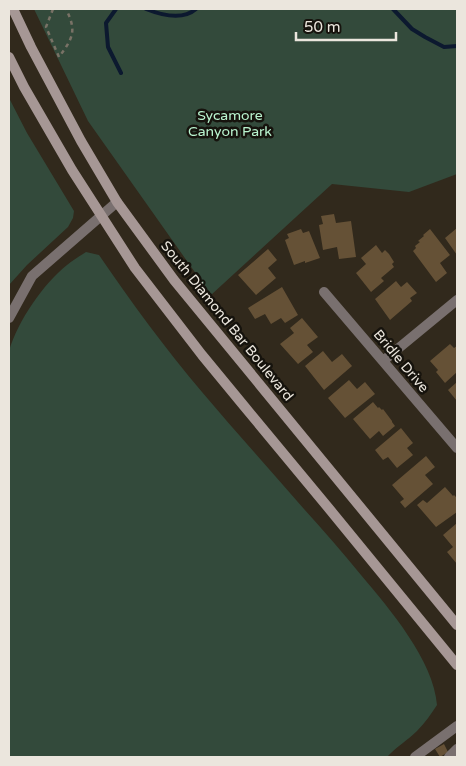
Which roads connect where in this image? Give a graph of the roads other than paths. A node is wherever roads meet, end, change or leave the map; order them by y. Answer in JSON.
{"nodes":[{"id":1,"x":13,"y":9,"type":"edge"},
{"id":2,"x":9,"y":57,"type":"edge"},
{"id":3,"x":117,"y":202,"type":"junction"},
{"id":4,"x":101,"y":216,"type":"junction"},
{"id":5,"x":324,"y":292,"type":"dead end"},
{"id":6,"x":457,"y":300,"type":"edge"},
{"id":7,"x":9,"y":318,"type":"edge"},
{"id":8,"x":383,"y":361,"type":"junction"},
{"id":9,"x":457,"y":448,"type":"edge"},
{"id":10,"x":457,"y":625,"type":"edge"},
{"id":11,"x":457,"y":665,"type":"edge"},
{"id":12,"x":457,"y":726,"type":"edge"},
{"id":13,"x":457,"y":749,"type":"edge"},
{"id":14,"x":415,"y":757,"type":"edge"},
{"id":15,"x":449,"y":757,"type":"edge"}],
"edges":[{"from":1,"to":3,"type":"main road","name":"South Diamond Bar Boulevard"},
{"from":2,"to":4,"type":"main road"},
{"from":3,"to":4,"type":"street"},
{"from":3,"to":10,"type":"main road","name":"South Diamond Bar Boulevard"},
{"from":4,"to":7,"type":"street"},
{"from":4,"to":11,"type":"main road"},
{"from":5,"to":8,"type":"street","name":"Bridle Drive"},
{"from":6,"to":8,"type":"street"},
{"from":8,"to":9,"type":"street","name":"Bridle Drive"},
{"from":12,"to":14,"type":"street"},
{"from":13,"to":15,"type":"street"}]}
